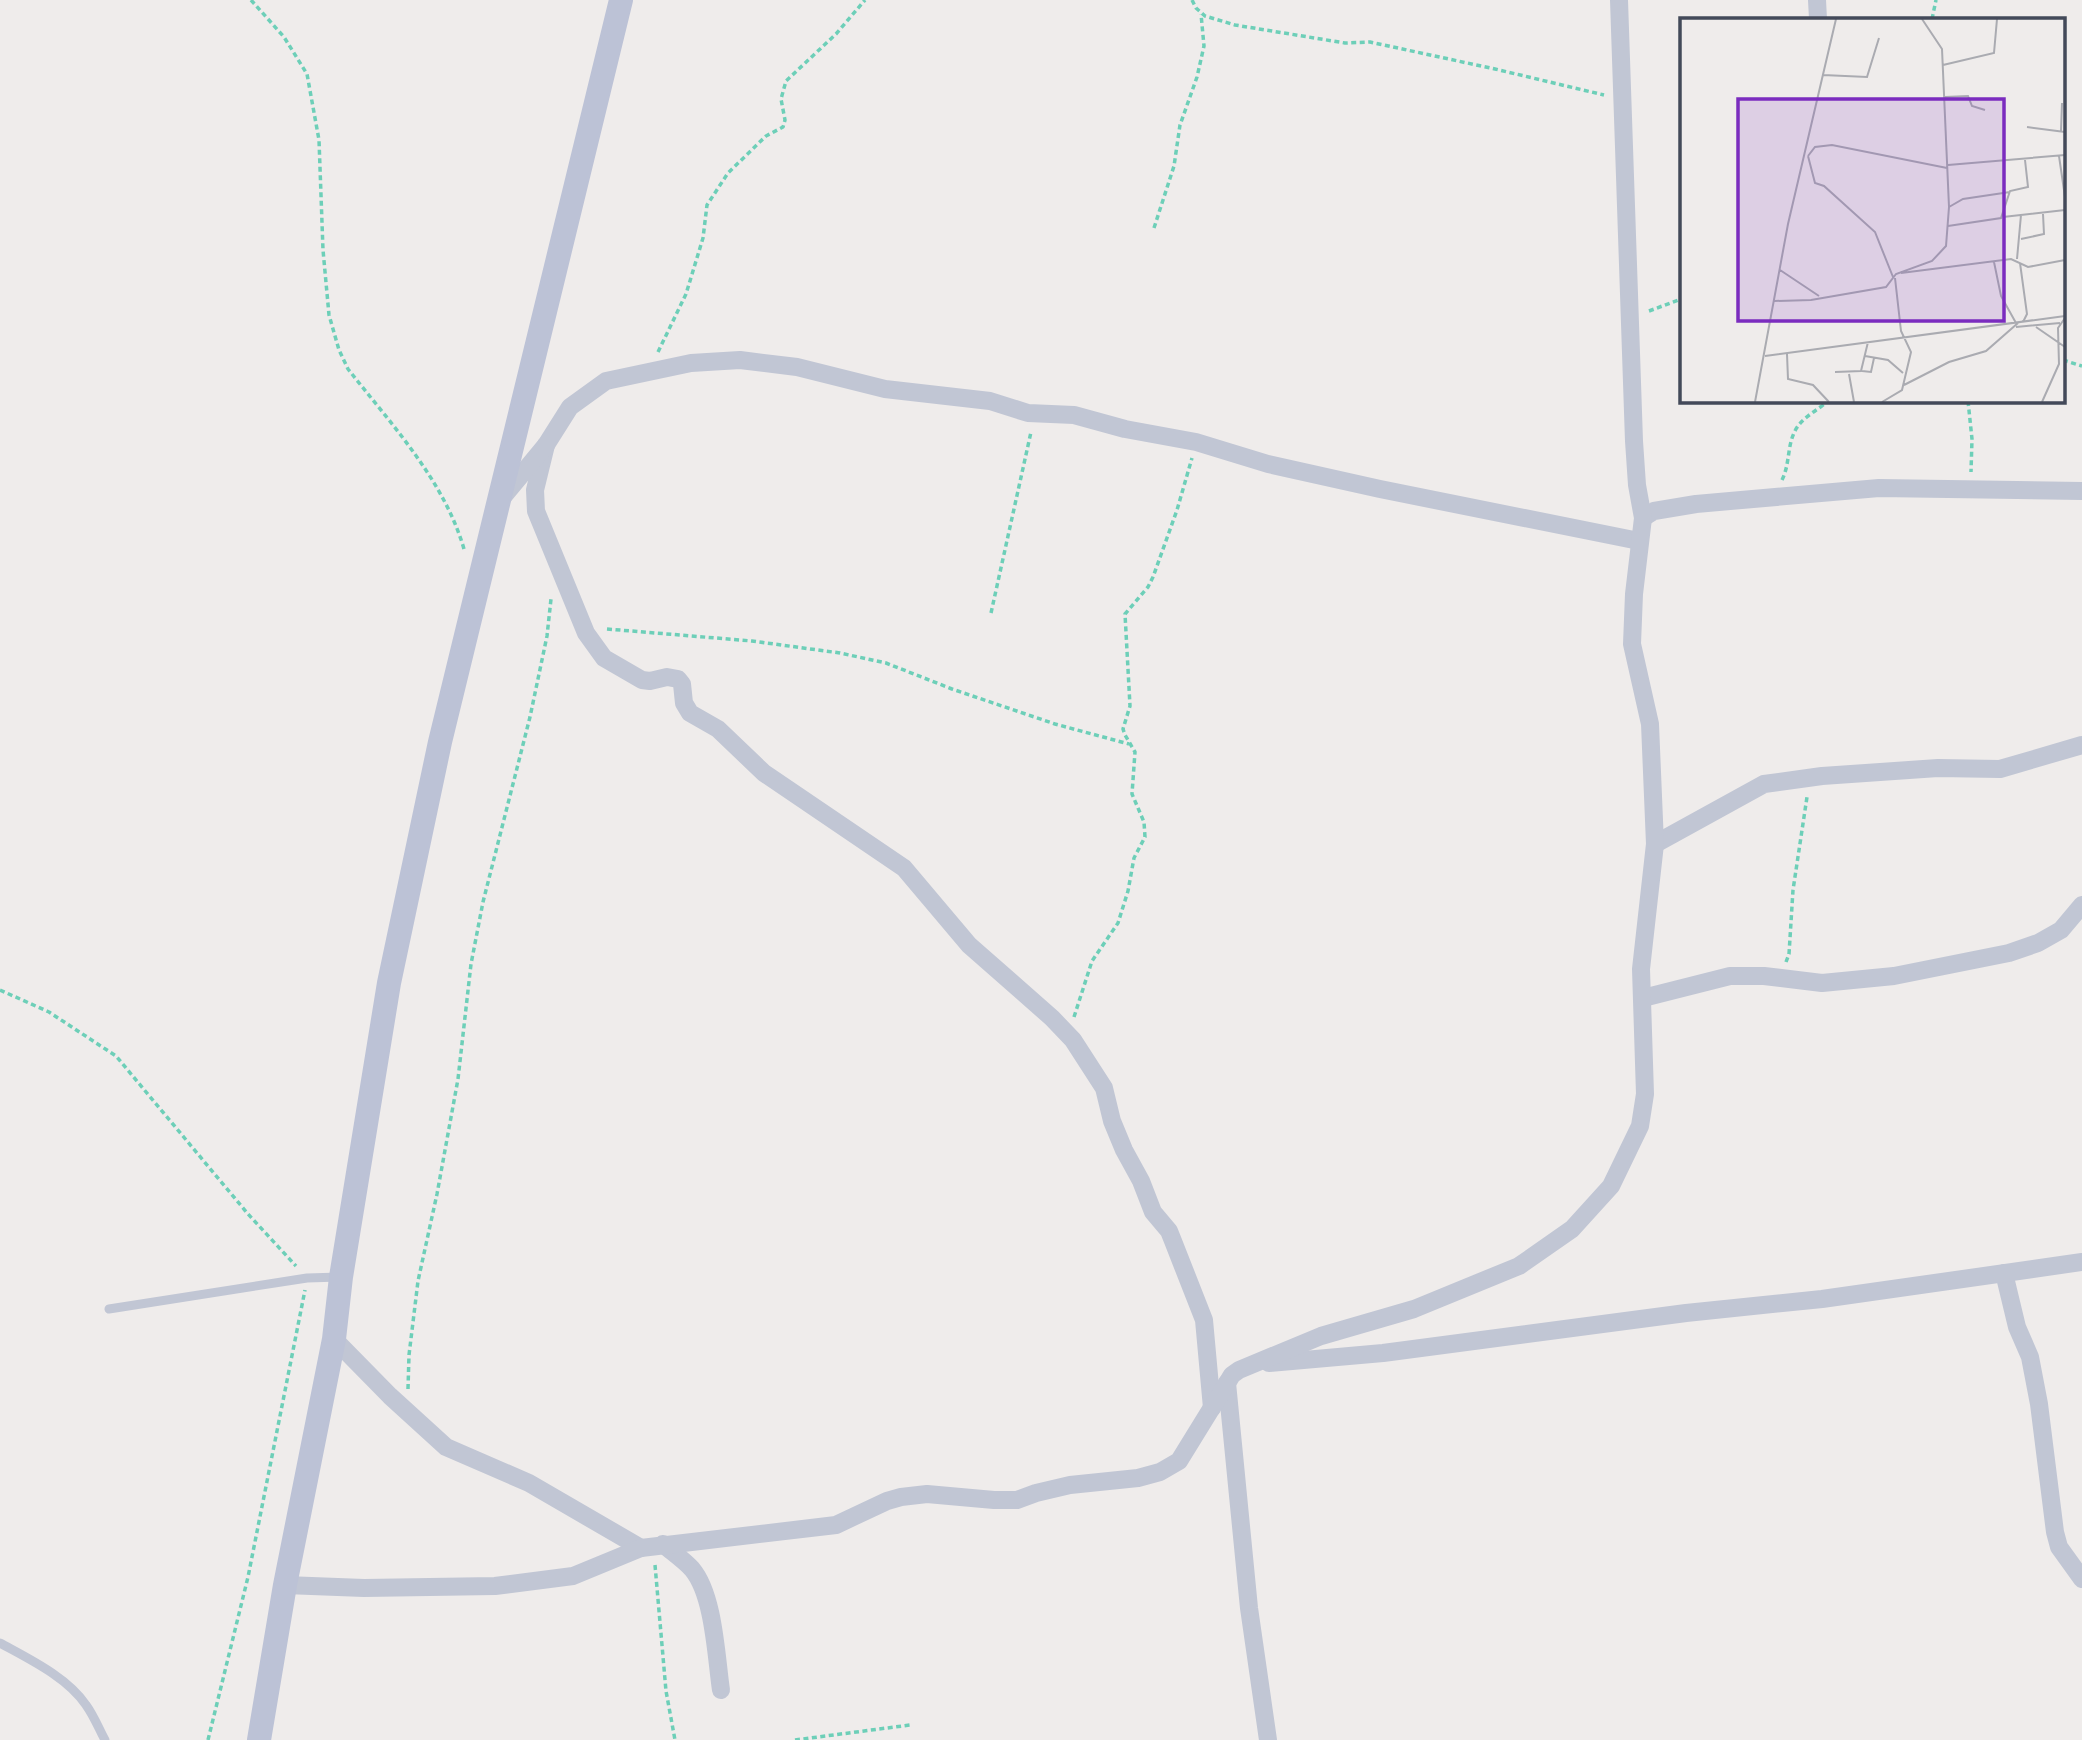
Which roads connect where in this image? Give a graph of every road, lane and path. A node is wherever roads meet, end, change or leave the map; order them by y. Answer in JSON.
{"nodes":[{"id":1,"x":251,"y":0,"type":"edge"},
{"id":2,"x":621,"y":0,"type":"edge"},
{"id":3,"x":864,"y":0,"type":"edge"},
{"id":4,"x":1192,"y":0,"type":"edge"},
{"id":5,"x":1619,"y":0,"type":"edge"},
{"id":6,"x":1817,"y":0,"type":"edge"},
{"id":7,"x":1936,"y":0,"type":"edge"},
{"id":8,"x":1200,"y":12,"type":"junction"},
{"id":9,"x":1818,"y":18,"type":"edge"},
{"id":10,"x":1932,"y":18,"type":"edge"},
{"id":11,"x":1623,"y":99,"type":"junction"},
{"id":12,"x":1154,"y":228,"type":"dead end"},
{"id":13,"x":1680,"y":299,"type":"edge"},
{"id":14,"x":1631,"y":324,"type":"junction"},
{"id":15,"x":2064,"y":360,"type":"edge"},
{"id":16,"x":2082,"y":366,"type":"edge"},
{"id":17,"x":640,"y":374,"type":"junction"},
{"id":18,"x":1827,"y":402,"type":"edge"},
{"id":19,"x":1968,"y":402,"type":"edge"},
{"id":20,"x":1035,"y":413,"type":"junction"},
{"id":21,"x":1196,"y":442,"type":"junction"},
{"id":22,"x":546,"y":445,"type":"junction"},
{"id":23,"x":1971,"y":489,"type":"junction"},
{"id":24,"x":2082,"y":491,"type":"edge"},
{"id":25,"x":1771,"y":496,"type":"junction"},
{"id":26,"x":499,"y":500,"type":"junction"},
{"id":27,"x":1643,"y":518,"type":"junction"},
{"id":28,"x":1639,"y":541,"type":"junction"},
{"id":29,"x":468,"y":560,"type":"dead end"},
{"id":30,"x":551,"y":595,"type":"dead end"},
{"id":31,"x":991,"y":614,"type":"dead end"},
{"id":32,"x":584,"y":627,"type":"junction"},
{"id":33,"x":1131,"y":745,"type":"junction"},
{"id":34,"x":2082,"y":745,"type":"edge"},
{"id":35,"x":1822,"y":776,"type":"junction"},
{"id":36,"x":1655,"y":844,"type":"junction"},
{"id":37,"x":2082,"y":905,"type":"edge"},
{"id":38,"x":2082,"y":928,"type":"edge"},
{"id":39,"x":2061,"y":930,"type":"junction"},
{"id":40,"x":1764,"y":976,"type":"junction"},
{"id":41,"x":0,"y":990,"type":"edge"},
{"id":42,"x":1643,"y":998,"type":"junction"},
{"id":43,"x":1069,"y":1036,"type":"junction"},
{"id":44,"x":2082,"y":1262,"type":"edge"},
{"id":45,"x":2004,"y":1273,"type":"junction"},
{"id":46,"x":341,"y":1277,"type":"junction"},
{"id":47,"x":307,"y":1278,"type":"junction"},
{"id":48,"x":109,"y":1309,"type":"dead end"},
{"id":49,"x":334,"y":1339,"type":"junction"},
{"id":50,"x":1250,"y":1365,"type":"junction"},
{"id":51,"x":1227,"y":1383,"type":"junction"},
{"id":52,"x":1212,"y":1408,"type":"junction"},
{"id":53,"x":408,"y":1412,"type":"junction"},
{"id":54,"x":652,"y":1546,"type":"junction"},
{"id":55,"x":2082,"y":1579,"type":"edge"},
{"id":56,"x":285,"y":1585,"type":"junction"},
{"id":57,"x":0,"y":1643,"type":"edge"},
{"id":58,"x":721,"y":1690,"type":"dead end"},
{"id":59,"x":910,"y":1725,"type":"dead end"},
{"id":60,"x":105,"y":1740,"type":"edge"},
{"id":61,"x":208,"y":1740,"type":"edge"},
{"id":62,"x":259,"y":1740,"type":"edge"},
{"id":63,"x":675,"y":1740,"type":"edge"},
{"id":64,"x":795,"y":1740,"type":"edge"},
{"id":65,"x":1268,"y":1740,"type":"edge"}],
"edges":[{"from":1,"to":29,"type":"path"},
{"from":2,"to":26,"type":"street"},
{"from":3,"to":17,"type":"path"},
{"from":4,"to":8,"type":"path"},
{"from":5,"to":11,"type":"street"},
{"from":6,"to":9,"type":"street"},
{"from":7,"to":10,"type":"path"},
{"from":8,"to":11,"type":"path"},
{"from":8,"to":12,"type":"path"},
{"from":11,"to":14,"type":"street"},
{"from":13,"to":14,"type":"path"},
{"from":14,"to":27,"type":"street"},
{"from":15,"to":16,"type":"path"},
{"from":17,"to":20,"type":"street"},
{"from":17,"to":22,"type":"street"},
{"from":18,"to":25,"type":"path"},
{"from":19,"to":23,"type":"path"},
{"from":20,"to":21,"type":"street"},
{"from":20,"to":31,"type":"path"},
{"from":21,"to":28,"type":"street"},
{"from":21,"to":33,"type":"path"},
{"from":22,"to":26,"type":"street"},
{"from":22,"to":32,"type":"street"},
{"from":23,"to":24,"type":"street"},
{"from":23,"to":25,"type":"street"},
{"from":25,"to":27,"type":"street"},
{"from":26,"to":46,"type":"street"},
{"from":27,"to":28,"type":"street"},
{"from":28,"to":36,"type":"street"},
{"from":30,"to":53,"type":"path"},
{"from":32,"to":33,"type":"path"},
{"from":32,"to":43,"type":"street"},
{"from":33,"to":43,"type":"path"},
{"from":34,"to":35,"type":"street"},
{"from":35,"to":36,"type":"street"},
{"from":35,"to":40,"type":"path"},
{"from":36,"to":42,"type":"street"},
{"from":37,"to":39,"type":"street"},
{"from":38,"to":39,"type":"street"},
{"from":39,"to":40,"type":"street"},
{"from":40,"to":42,"type":"street"},
{"from":41,"to":47,"type":"path"},
{"from":42,"to":50,"type":"street"},
{"from":43,"to":52,"type":"street"},
{"from":44,"to":45,"type":"street"},
{"from":45,"to":50,"type":"street"},
{"from":45,"to":55,"type":"street"},
{"from":46,"to":47,"type":"lane"},
{"from":46,"to":49,"type":"street"},
{"from":47,"to":48,"type":"lane"},
{"from":47,"to":61,"type":"path"},
{"from":49,"to":53,"type":"street"},
{"from":49,"to":56,"type":"street"},
{"from":50,"to":51,"type":"street"},
{"from":51,"to":52,"type":"street"},
{"from":51,"to":65,"type":"street"},
{"from":52,"to":54,"type":"street"},
{"from":53,"to":54,"type":"street"},
{"from":54,"to":56,"type":"street"},
{"from":54,"to":58,"type":"street"},
{"from":54,"to":63,"type":"path"},
{"from":56,"to":62,"type":"street"},
{"from":57,"to":60,"type":"lane"},
{"from":59,"to":64,"type":"path"}]}
